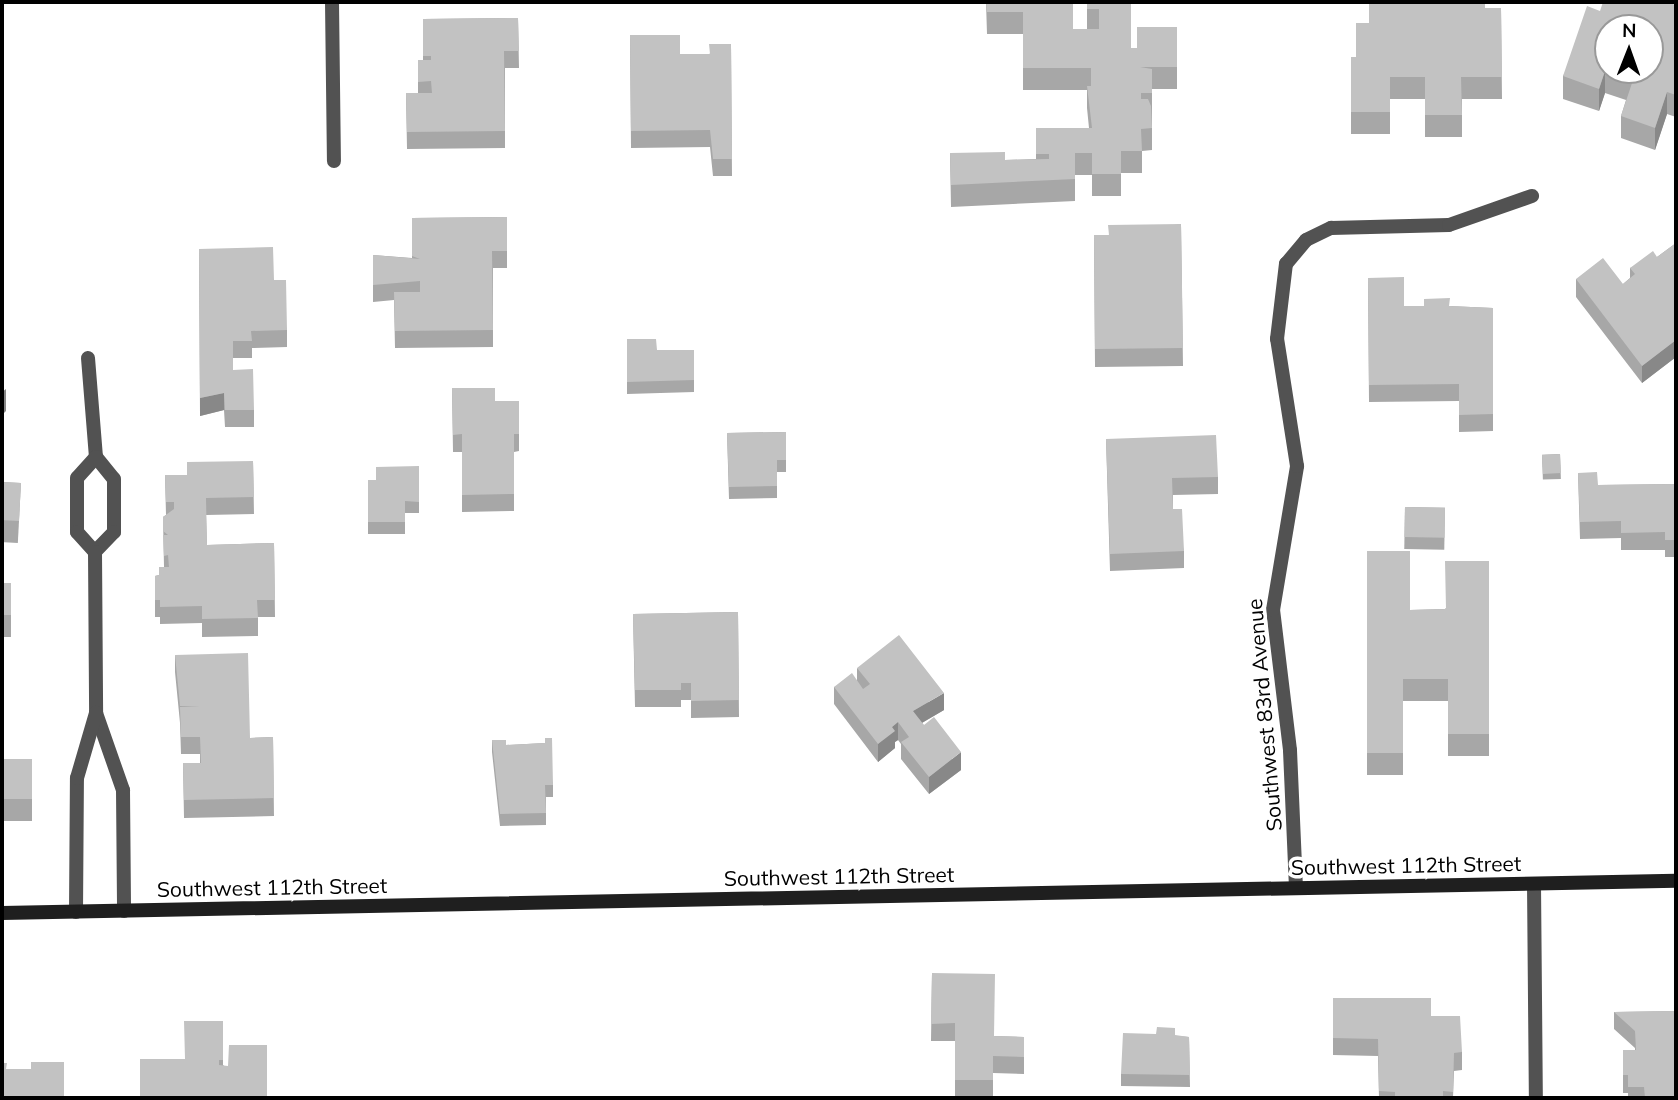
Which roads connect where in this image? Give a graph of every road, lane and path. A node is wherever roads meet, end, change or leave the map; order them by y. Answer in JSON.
{"nodes":[{"id":1,"x":332,"y":2,"type":"edge"},
{"id":2,"x":334,"y":161,"type":"dead end"},
{"id":3,"x":1532,"y":196,"type":"dead end"},
{"id":4,"x":88,"y":358,"type":"dead end"},
{"id":5,"x":96,"y":457,"type":"junction"},
{"id":6,"x":95,"y":552,"type":"junction"},
{"id":7,"x":96,"y":713,"type":"junction"},
{"id":8,"x":1676,"y":881,"type":"edge"},
{"id":9,"x":1534,"y":884,"type":"junction"},
{"id":10,"x":1296,"y":888,"type":"junction"},
{"id":11,"x":124,"y":911,"type":"junction"},
{"id":12,"x":75,"y":912,"type":"junction"},
{"id":13,"x":2,"y":913,"type":"edge"},
{"id":14,"x":1536,"y":1098,"type":"edge"}],
"edges":[{"from":1,"to":2,"type":"street"},
{"from":3,"to":10,"type":"street","name":"Southwest 83rd Avenue"},
{"from":4,"to":5,"type":"street"},
{"from":5,"to":6,"type":"street"},
{"from":5,"to":6,"type":"street"},
{"from":6,"to":7,"type":"street"},
{"from":7,"to":11,"type":"street"},
{"from":7,"to":12,"type":"street"},
{"from":8,"to":9,"type":"main road","name":"Southwest 112th Street"},
{"from":9,"to":10,"type":"main road","name":"Southwest 112th Street"},
{"from":9,"to":14,"type":"street"},
{"from":10,"to":11,"type":"main road","name":"Southwest 112th Street"},
{"from":11,"to":12,"type":"main road","name":"Southwest 112th Street"},
{"from":12,"to":13,"type":"main road","name":"Southwest 112th Street"}]}
